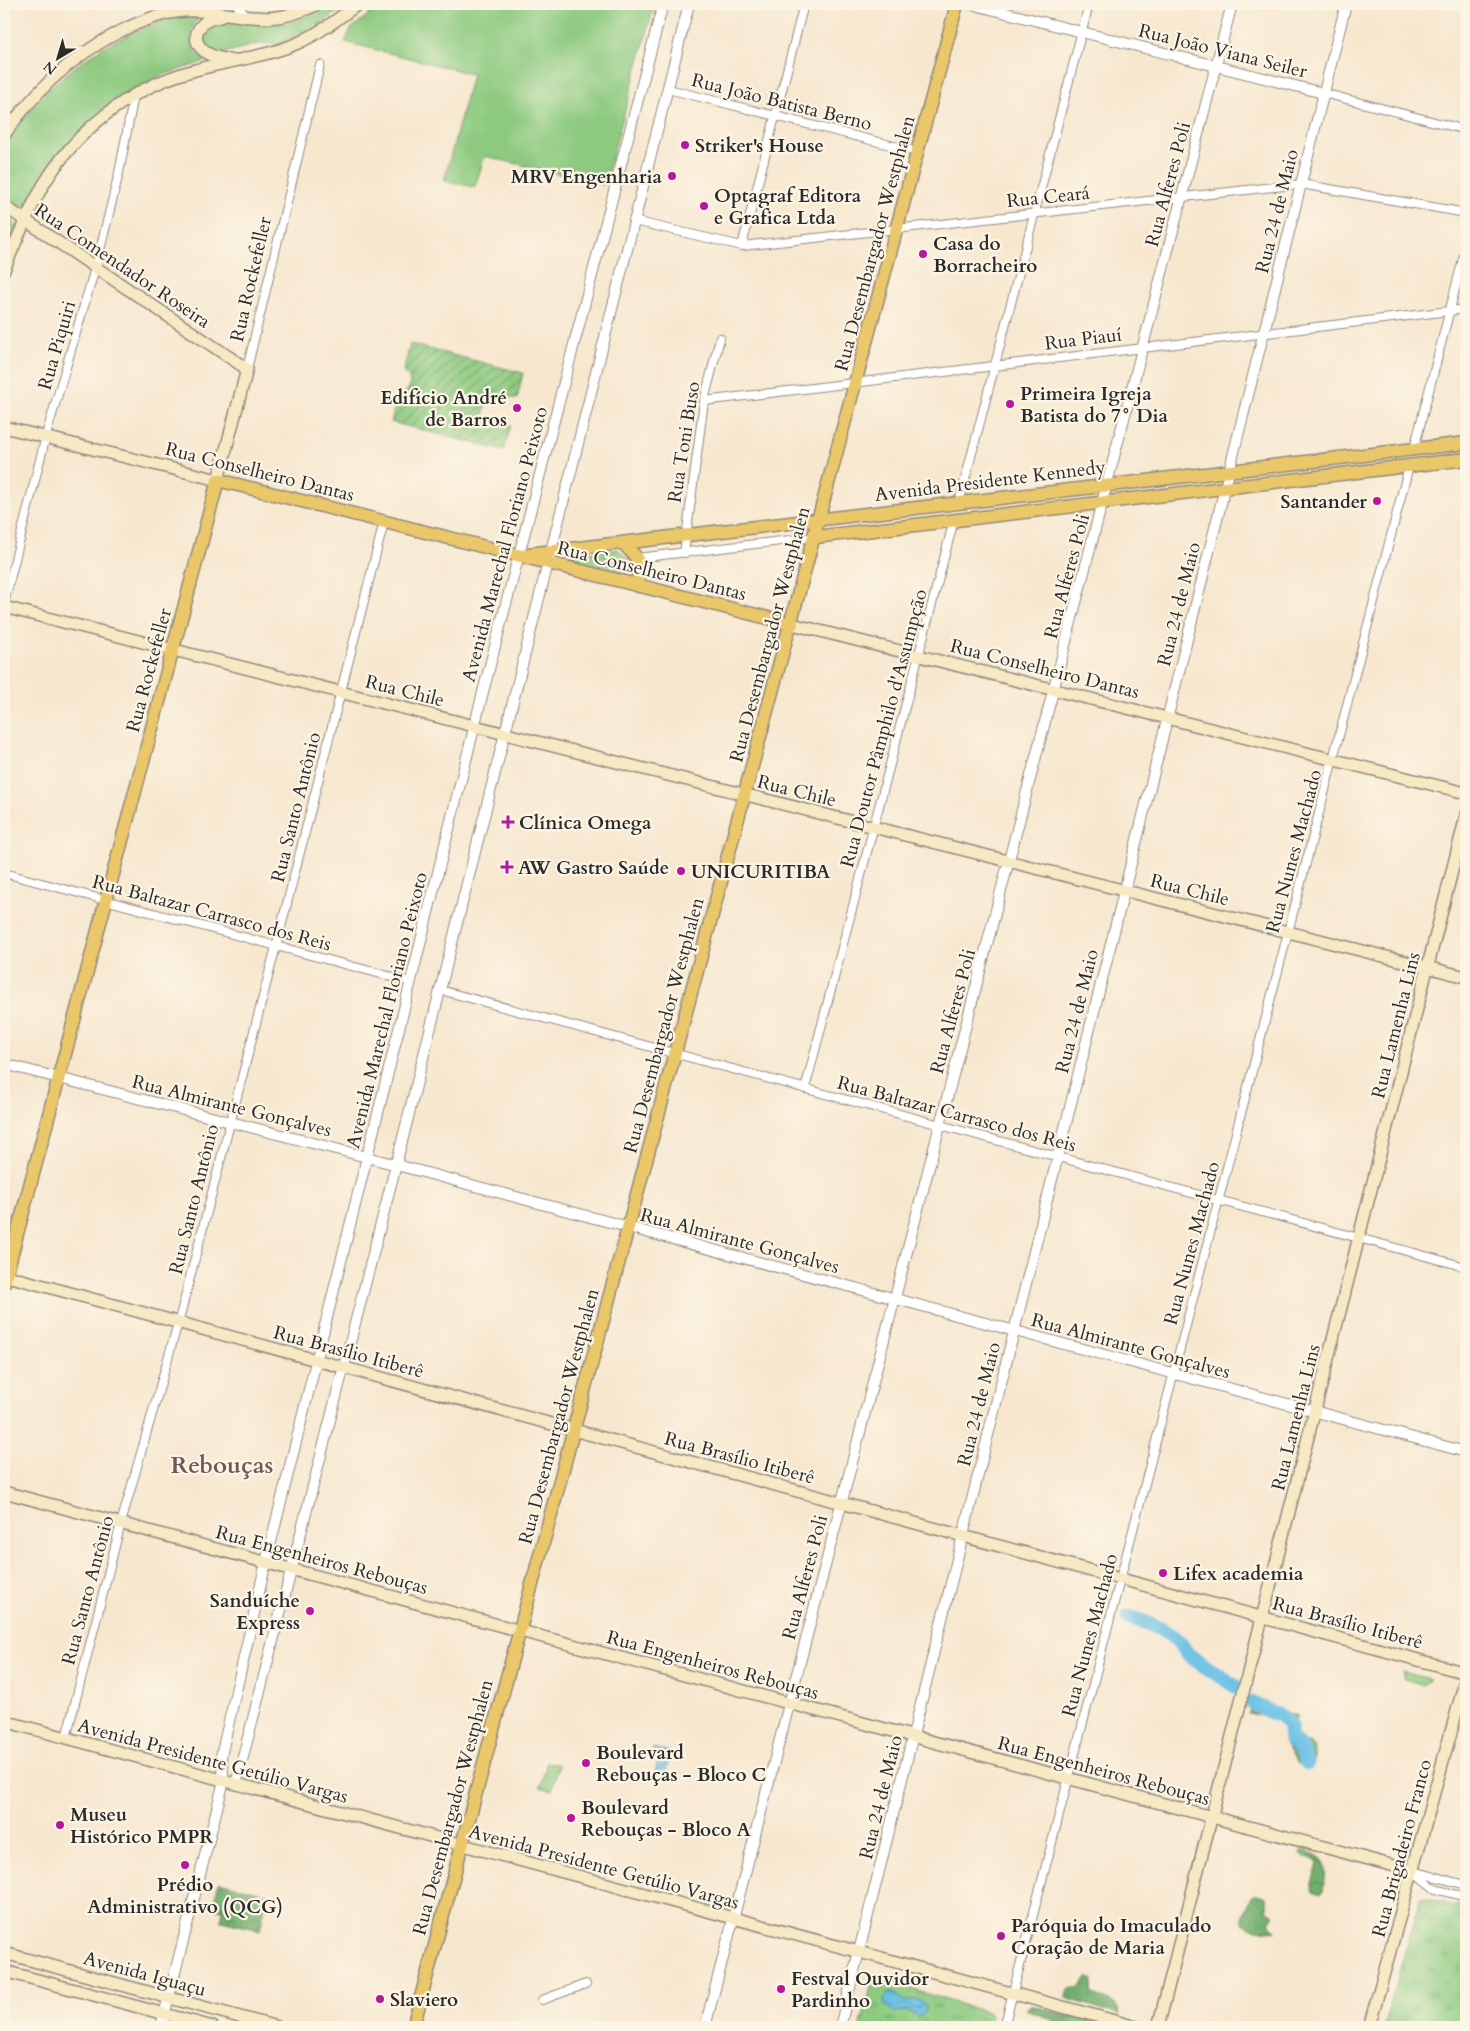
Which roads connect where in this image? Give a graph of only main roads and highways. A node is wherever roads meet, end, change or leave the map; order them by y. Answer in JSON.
{"nodes":[{"id":1,"x":318,"y":4,"type":"edge"},
{"id":2,"x":358,"y":4,"type":"edge"},
{"id":3,"x":958,"y":4,"type":"edge"},
{"id":4,"x":242,"y":17,"type":"junction"},
{"id":5,"x":232,"y":60,"type":"junction"},
{"id":6,"x":4,"y":135,"type":"edge"},
{"id":7,"x":4,"y":206,"type":"edge"},
{"id":8,"x":26,"y":221,"type":"junction"},
{"id":9,"x":4,"y":270,"type":"edge"},
{"id":10,"x":248,"y":369,"type":"joint"},
{"id":11,"x":4,"y":427,"type":"edge"},
{"id":12,"x":1466,"y":443,"type":"edge"},
{"id":13,"x":1466,"y":459,"type":"edge"},
{"id":14,"x":1291,"y":464,"type":"junction"},
{"id":15,"x":218,"y":480,"type":"junction"},
{"id":16,"x":1284,"y":481,"type":"junction"},
{"id":17,"x":1039,"y":493,"type":"junction"},
{"id":18,"x":908,"y":509,"type":"junction"},
{"id":19,"x":1040,"y":510,"type":"junction"},
{"id":20,"x":820,"y":520,"type":"junction"},
{"id":21,"x":910,"y":526,"type":"junction"},
{"id":22,"x":815,"y":537,"type":"junction"},
{"id":23,"x":623,"y":543,"type":"junction"},
{"id":24,"x":550,"y":557,"type":"junction"},
{"id":25,"x":639,"y":586,"type":"junction"},
{"id":26,"x":4,"y":607,"type":"edge"},
{"id":27,"x":792,"y":624,"type":"junction"},
{"id":28,"x":172,"y":650,"type":"junction"},
{"id":29,"x":1466,"y":793,"type":"edge"},
{"id":30,"x":744,"y":794,"type":"junction"},
{"id":31,"x":1466,"y":816,"type":"edge"},
{"id":32,"x":1428,"y":967,"type":"junction"},
{"id":33,"x":1466,"y":977,"type":"edge"},
{"id":34,"x":4,"y":1278,"type":"edge"},
{"id":35,"x":573,"y":1430,"type":"junction"},
{"id":36,"x":4,"y":1492,"type":"edge"},
{"id":37,"x":1262,"y":1618,"type":"junction"},
{"id":38,"x":519,"y":1630,"type":"junction"},
{"id":39,"x":1466,"y":1673,"type":"edge"},
{"id":40,"x":1466,"y":1678,"type":"edge"},
{"id":41,"x":4,"y":1721,"type":"edge"},
{"id":42,"x":1212,"y":1817,"type":"junction"},
{"id":43,"x":462,"y":1846,"type":"junction"},
{"id":44,"x":1413,"y":1871,"type":"junction"},
{"id":45,"x":4,"y":1953,"type":"edge"},
{"id":46,"x":4,"y":1971,"type":"edge"},
{"id":47,"x":87,"y":1976,"type":"junction"},
{"id":48,"x":105,"y":1998,"type":"junction"},
{"id":49,"x":213,"y":2027,"type":"edge"},
{"id":50,"x":277,"y":2027,"type":"edge"},
{"id":51,"x":413,"y":2027,"type":"edge"},
{"id":52,"x":1137,"y":2027,"type":"edge"},
{"id":53,"x":1158,"y":2027,"type":"edge"},
{"id":54,"x":1370,"y":2027,"type":"edge"}],
"edges":[{"from":1,"to":4,"type":"main road"},
{"from":2,"to":5,"type":"main road"},
{"from":3,"to":20,"type":"main road","name":"Rua Desembargador Westphalen"},
{"from":4,"to":5,"type":"main road"},
{"from":4,"to":6,"type":"main road"},
{"from":5,"to":8,"type":"main road"},
{"from":7,"to":8,"type":"main road","name":"Rua Comendador Roseira"},
{"from":8,"to":9,"type":"main road"},
{"from":8,"to":10,"type":"main road","name":"Rua Comendador Roseira"},
{"from":10,"to":15,"type":"main road","name":"Rua Rockefeller"},
{"from":11,"to":15,"type":"main road","name":"Rua Conselheiro Dantas"},
{"from":12,"to":14,"type":"main road","name":"Avenida Presidente Kennedy"},
{"from":13,"to":16,"type":"main road","name":"Avenida Presidente Kennedy"},
{"from":14,"to":16,"type":"main road"},
{"from":14,"to":17,"type":"main road","name":"Avenida Presidente Kennedy"},
{"from":15,"to":24,"type":"main road","name":"Rua Conselheiro Dantas"},
{"from":15,"to":28,"type":"main road","name":"Rua Rockefeller"},
{"from":16,"to":19,"type":"main road","name":"Avenida Presidente Kennedy"},
{"from":17,"to":18,"type":"main road","name":"Avenida Presidente Kennedy"},
{"from":17,"to":19,"type":"main road"},
{"from":18,"to":20,"type":"main road","name":"Avenida Presidente Kennedy"},
{"from":18,"to":21,"type":"main road"},
{"from":19,"to":21,"type":"main road","name":"Avenida Presidente Kennedy"},
{"from":20,"to":22,"type":"main road","name":"Rua Desembargador Westphalen"},
{"from":20,"to":23,"type":"main road","name":"Avenida Presidente Kennedy"},
{"from":21,"to":22,"type":"main road","name":"Avenida Presidente Kennedy"},
{"from":22,"to":27,"type":"main road","name":"Rua Desembargador Westphalen"},
{"from":23,"to":24,"type":"main road","name":"Avenida Presidente Kennedy"},
{"from":23,"to":25,"type":"main road"},
{"from":24,"to":25,"type":"main road","name":"Rua Conselheiro Dantas"},
{"from":25,"to":27,"type":"main road","name":"Rua Conselheiro Dantas"},
{"from":26,"to":28,"type":"main road","name":"Rua Chile"},
{"from":27,"to":29,"type":"main road","name":"Rua Conselheiro Dantas"},
{"from":27,"to":30,"type":"main road","name":"Rua Desembargador Westphalen"},
{"from":28,"to":30,"type":"main road","name":"Rua Chile"},
{"from":28,"to":34,"type":"main road","name":"Rua Rockefeller"},
{"from":30,"to":32,"type":"main road","name":"Rua Chile"},
{"from":30,"to":35,"type":"main road","name":"Rua Desembargador Westphalen"},
{"from":31,"to":32,"type":"main road","name":"Rua Lamenha Lins"},
{"from":32,"to":33,"type":"main road","name":"Rua Chile"},
{"from":32,"to":37,"type":"main road","name":"Rua Lamenha Lins"},
{"from":34,"to":35,"type":"main road","name":"Rua Brasílio Itiberê"},
{"from":35,"to":37,"type":"main road","name":"Rua Brasílio Itiberê"},
{"from":35,"to":38,"type":"main road","name":"Rua Desembargador Westphalen"},
{"from":36,"to":38,"type":"main road","name":"Rua Engenheiros Rebouças"},
{"from":37,"to":39,"type":"main road","name":"Rua Brasílio Itiberê"},
{"from":37,"to":42,"type":"main road","name":"Rua Lamenha Lins"},
{"from":38,"to":42,"type":"main road","name":"Rua Engenheiros Rebouças"},
{"from":38,"to":43,"type":"main road","name":"Rua Desembargador Westphalen"},
{"from":40,"to":44,"type":"main road","name":"Rua Brigadeiro Franco"},
{"from":41,"to":43,"type":"main road","name":"Avenida Presidente Getúlio Vargas"},
{"from":42,"to":44,"type":"main road","name":"Rua Engenheiros Rebouças"},
{"from":42,"to":53,"type":"main road","name":"Rua Lamenha Lins"},
{"from":43,"to":51,"type":"main road","name":"Rua Desembargador Westphalen"},
{"from":43,"to":52,"type":"main road","name":"Avenida Presidente Getúlio Vargas"},
{"from":44,"to":54,"type":"main road","name":"Rua Brigadeiro Franco"},
{"from":45,"to":47,"type":"main road","name":"Avenida Iguaçu"},
{"from":46,"to":48,"type":"main road","name":"Avenida Iguaçu"},
{"from":47,"to":48,"type":"main road"},
{"from":47,"to":50,"type":"main road","name":"Avenida Iguaçu"},
{"from":48,"to":49,"type":"main road","name":"Avenida Iguaçu"}]}
